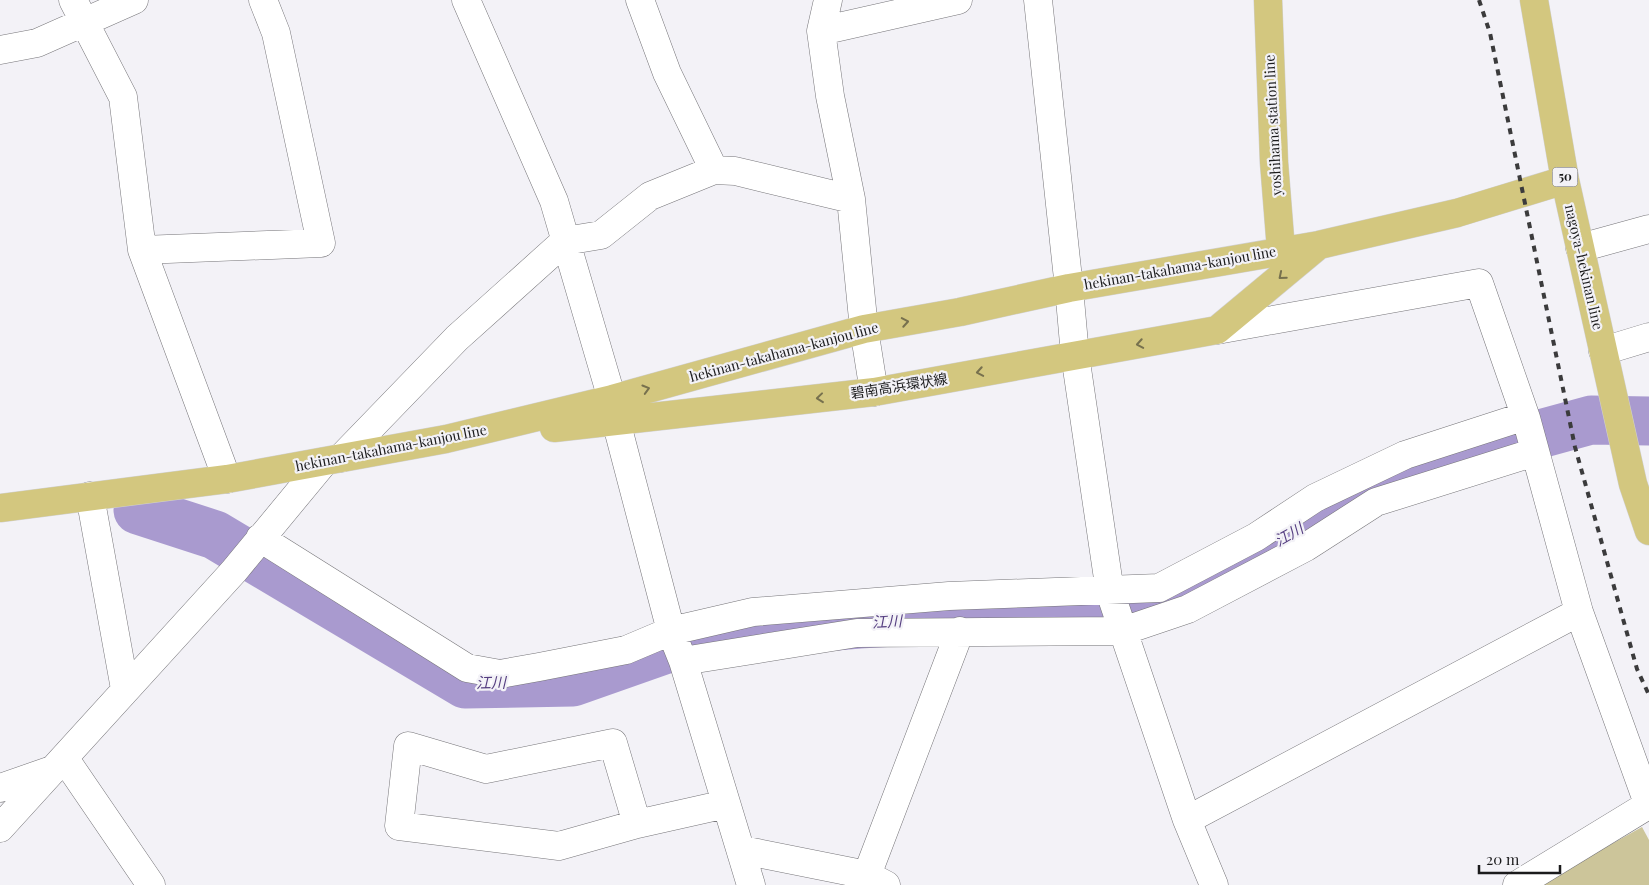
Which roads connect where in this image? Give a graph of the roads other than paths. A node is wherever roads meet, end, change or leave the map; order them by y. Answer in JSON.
{"nodes":[{"id":1,"x":134,"y":0,"type":"edge"},
{"id":2,"x":263,"y":0,"type":"edge"},
{"id":3,"x":466,"y":0,"type":"edge"},
{"id":4,"x":640,"y":0,"type":"edge"},
{"id":5,"x":828,"y":0,"type":"edge"},
{"id":6,"x":958,"y":0,"type":"edge"},
{"id":7,"x":1038,"y":0,"type":"edge"},
{"id":8,"x":1268,"y":0,"type":"edge"},
{"id":9,"x":1534,"y":0,"type":"edge"},
{"id":10,"x":79,"y":11,"type":"edge"},
{"id":11,"x":821,"y":31,"type":"junction"},
{"id":12,"x":0,"y":50,"type":"edge"},
{"id":13,"x":714,"y":170,"type":"junction"},
{"id":14,"x":1565,"y":180,"type":"junction"},
{"id":15,"x":851,"y":199,"type":"junction"},
{"id":16,"x":1649,"y":229,"type":"edge"},
{"id":17,"x":565,"y":241,"type":"junction"},
{"id":18,"x":1319,"y":245,"type":"junction"},
{"id":19,"x":1580,"y":248,"type":"junction"},
{"id":20,"x":142,"y":250,"type":"junction"},
{"id":21,"x":1281,"y":250,"type":"junction"},
{"id":22,"x":1069,"y":288,"type":"junction"},
{"id":23,"x":864,"y":329,"type":"junction"},
{"id":24,"x":1217,"y":330,"type":"junction"},
{"id":25,"x":1649,"y":337,"type":"edge"},
{"id":26,"x":1603,"y":352,"type":"junction"},
{"id":27,"x":1074,"y":355,"type":"junction"},
{"id":28,"x":874,"y":392,"type":"junction"},
{"id":29,"x":614,"y":410,"type":"junction"},
{"id":30,"x":1525,"y":417,"type":"junction"},
{"id":31,"x":446,"y":439,"type":"joint"},
{"id":32,"x":1534,"y":450,"type":"junction"},
{"id":33,"x":332,"y":460,"type":"junction"},
{"id":34,"x":227,"y":479,"type":"junction"},
{"id":35,"x":90,"y":496,"type":"junction"},
{"id":36,"x":0,"y":508,"type":"edge"},
{"id":37,"x":1649,"y":532,"type":"edge"},
{"id":38,"x":259,"y":539,"type":"junction"},
{"id":39,"x":1110,"y":591,"type":"junction"},
{"id":40,"x":1579,"y":612,"type":"junction"},
{"id":41,"x":1122,"y":630,"type":"junction"},
{"id":42,"x":671,"y":632,"type":"junction"},
{"id":43,"x":960,"y":632,"type":"junction"},
{"id":44,"x":682,"y":659,"type":"junction"},
{"id":45,"x":125,"y":689,"type":"junction"},
{"id":46,"x":60,"y":764,"type":"junction"},
{"id":47,"x":0,"y":788,"type":"edge"},
{"id":48,"x":726,"y":804,"type":"junction"},
{"id":49,"x":1649,"y":805,"type":"edge"},
{"id":50,"x":1187,"y":820,"type":"junction"},
{"id":51,"x":637,"y":824,"type":"junction"},
{"id":52,"x":0,"y":828,"type":"edge"},
{"id":53,"x":742,"y":850,"type":"junction"},
{"id":54,"x":871,"y":882,"type":"edge"},
{"id":55,"x":151,"y":885,"type":"edge"},
{"id":56,"x":752,"y":885,"type":"edge"},
{"id":57,"x":1214,"y":885,"type":"edge"},
{"id":58,"x":1517,"y":885,"type":"edge"}],
"edges":[{"from":1,"to":10,"type":"street"},
{"from":2,"to":20,"type":"street"},
{"from":3,"to":17,"type":"street"},
{"from":4,"to":13,"type":"street"},
{"from":5,"to":11,"type":"street"},
{"from":6,"to":11,"type":"street"},
{"from":7,"to":22,"type":"street"},
{"from":8,"to":21,"type":"main road","name":"yoshihama station line"},
{"from":9,"to":14,"type":"main road","name":"nagoya-hekinan line","number":"50"},
{"from":10,"to":12,"type":"street"},
{"from":10,"to":20,"type":"street"},
{"from":11,"to":15,"type":"street"},
{"from":13,"to":15,"type":"street"},
{"from":13,"to":17,"type":"street"},
{"from":14,"to":18,"type":"main road","name":"hekinan-takahama-kanjou line"},
{"from":14,"to":19,"type":"main road","name":"nagoya-hekinan line","number":"50"},
{"from":15,"to":23,"type":"street"},
{"from":16,"to":19,"type":"street"},
{"from":17,"to":29,"type":"street"},
{"from":17,"to":33,"type":"street"},
{"from":18,"to":21,"type":"main road","name":"hekinan-takahama-kanjou line"},
{"from":18,"to":24,"type":"main road","name":"碧南高浜環状線","one_way":true},
{"from":19,"to":26,"type":"main road","name":"nagoya-hekinan line","number":"50"},
{"from":20,"to":34,"type":"street"},
{"from":21,"to":22,"type":"main road","name":"hekinan-takahama-kanjou line"},
{"from":23,"to":22,"type":"main road","name":"hekinan-takahama-kanjou line","one_way":true},
{"from":22,"to":27,"type":"street"},
{"from":23,"to":28,"type":"street"},
{"from":29,"to":23,"type":"main road","name":"hekinan-takahama-kanjou line","one_way":true},
{"from":24,"to":27,"type":"main road","name":"碧南高浜環状線","one_way":true},
{"from":24,"to":30,"type":"street"},
{"from":25,"to":26,"type":"street"},
{"from":26,"to":37,"type":"main road","name":"nagoya-hekinan line","number":"50"},
{"from":27,"to":28,"type":"main road","name":"碧南高浜環状線","one_way":true},
{"from":27,"to":39,"type":"street"},
{"from":28,"to":29,"type":"main road","name":"碧南高浜環状線","one_way":true},
{"from":29,"to":31,"type":"main road","name":"碧南高浜環状線"},
{"from":29,"to":42,"type":"street"},
{"from":30,"to":32,"type":"street"},
{"from":30,"to":39,"type":"street"},
{"from":31,"to":33,"type":"main road","name":"hekinan-takahama-kanjou line"},
{"from":32,"to":40,"type":"street"},
{"from":32,"to":41,"type":"street"},
{"from":33,"to":34,"type":"main road","name":"hekinan-takahama-kanjou line"},
{"from":33,"to":38,"type":"street"},
{"from":34,"to":35,"type":"main road","name":"hekinan-takahama-kanjou line"},
{"from":35,"to":36,"type":"main road","name":"hekinan-takahama-kanjou line"},
{"from":35,"to":45,"type":"street"},
{"from":38,"to":42,"type":"street"},
{"from":38,"to":45,"type":"street"},
{"from":39,"to":41,"type":"street"},
{"from":39,"to":42,"type":"street"},
{"from":40,"to":49,"type":"street"},
{"from":40,"to":50,"type":"street"},
{"from":41,"to":43,"type":"street"},
{"from":41,"to":50,"type":"street"},
{"from":42,"to":44,"type":"street"},
{"from":43,"to":44,"type":"street"},
{"from":43,"to":54,"type":"street"},
{"from":44,"to":48,"type":"street"},
{"from":45,"to":46,"type":"street"},
{"from":46,"to":47,"type":"street"},
{"from":46,"to":52,"type":"street"},
{"from":46,"to":55,"type":"street"},
{"from":48,"to":51,"type":"street"},
{"from":48,"to":53,"type":"street"},
{"from":49,"to":58,"type":"street"},
{"from":50,"to":57,"type":"street"},
{"from":51,"to":51,"type":"street"},
{"from":53,"to":54,"type":"street"},
{"from":53,"to":56,"type":"street"}]}
